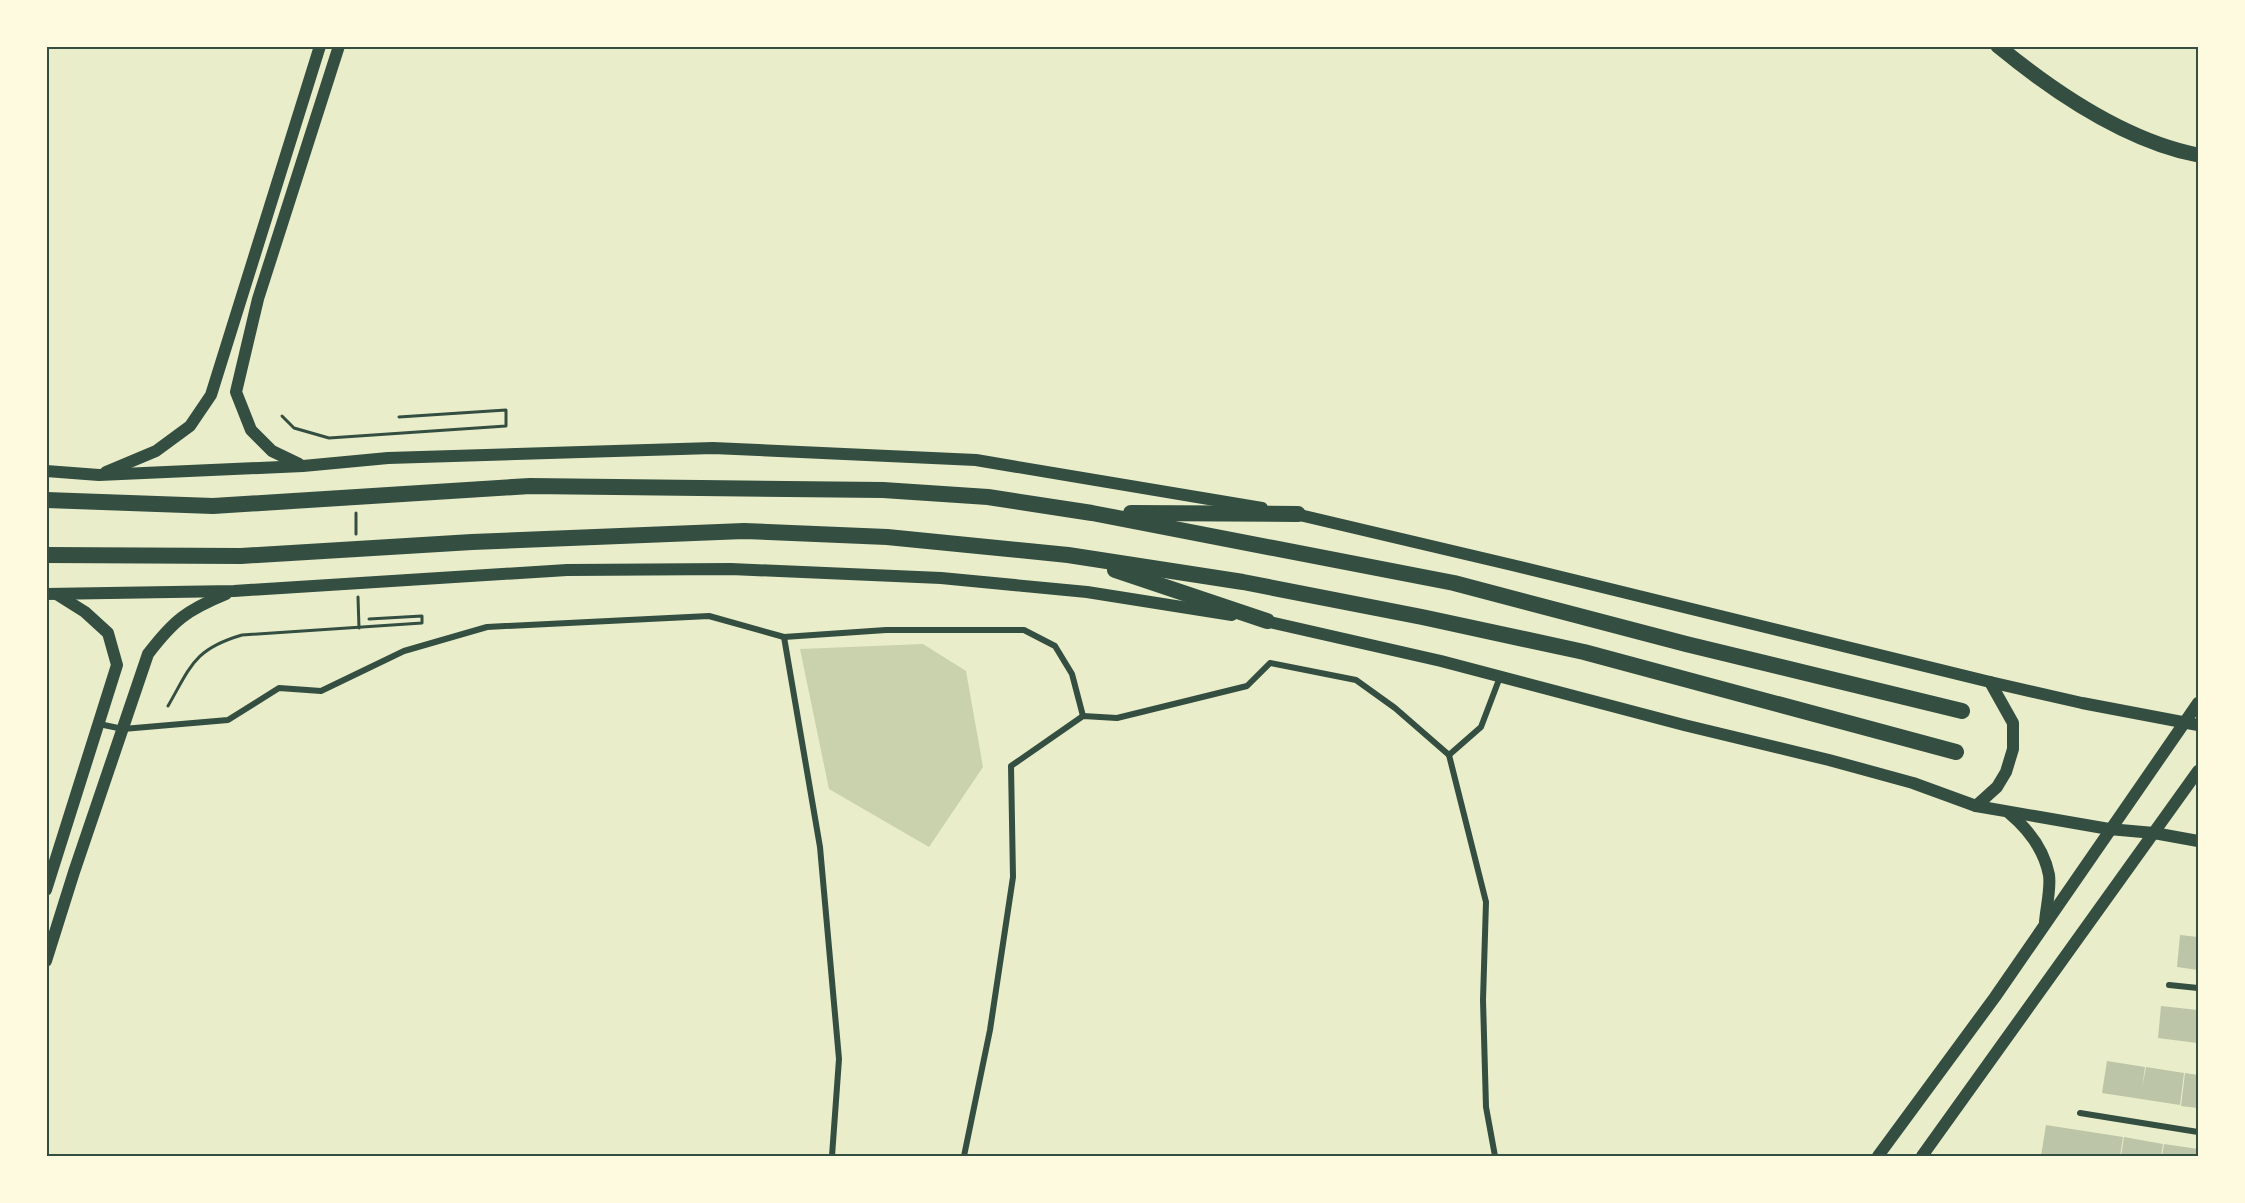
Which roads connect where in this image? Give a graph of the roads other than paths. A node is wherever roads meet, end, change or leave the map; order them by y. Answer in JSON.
{"nodes":[{"id":1,"x":320,"y":46,"type":"edge"},
{"id":2,"x":339,"y":46,"type":"edge"},
{"id":3,"x":1998,"y":46,"type":"edge"},
{"id":4,"x":2199,"y":155,"type":"edge"},
{"id":5,"x":303,"y":466,"type":"junction"},
{"id":6,"x":46,"y":471,"type":"edge"},
{"id":7,"x":99,"y":475,"type":"junction"},
{"id":8,"x":46,"y":500,"type":"edge"},
{"id":9,"x":1092,"y":513,"type":"junction"},
{"id":10,"x":1298,"y":514,"type":"junction"},
{"id":11,"x":46,"y":555,"type":"edge"},
{"id":12,"x":1068,"y":555,"type":"junction"},
{"id":13,"x":234,"y":591,"type":"junction"},
{"id":14,"x":52,"y":595,"type":"edge"},
{"id":15,"x":1267,"y":621,"type":"junction"},
{"id":16,"x":784,"y":637,"type":"junction"},
{"id":17,"x":1500,"y":677,"type":"junction"},
{"id":18,"x":1990,"y":682,"type":"junction"},
{"id":19,"x":2199,"y":702,"type":"edge"},
{"id":20,"x":1962,"y":711,"type":"dead end"},
{"id":21,"x":1083,"y":716,"type":"junction"},
{"id":22,"x":2184,"y":722,"type":"junction"},
{"id":23,"x":99,"y":724,"type":"junction"},
{"id":24,"x":2199,"y":725,"type":"edge"},
{"id":25,"x":123,"y":729,"type":"junction"},
{"id":26,"x":1956,"y":752,"type":"dead end"},
{"id":27,"x":1449,"y":755,"type":"junction"},
{"id":28,"x":2199,"y":771,"type":"edge"},
{"id":29,"x":1976,"y":806,"type":"junction"},
{"id":30,"x":2008,"y":812,"type":"junction"},
{"id":31,"x":2109,"y":830,"type":"junction"},
{"id":32,"x":2154,"y":833,"type":"junction"},
{"id":33,"x":2199,"y":841,"type":"edge"},
{"id":34,"x":46,"y":890,"type":"edge"},
{"id":35,"x":2044,"y":926,"type":"junction"},
{"id":36,"x":46,"y":961,"type":"edge"},
{"id":37,"x":2169,"y":985,"type":"dead end"},
{"id":38,"x":2199,"y":988,"type":"edge"},
{"id":39,"x":2080,"y":1113,"type":"dead end"},
{"id":40,"x":2199,"y":1131,"type":"edge"},
{"id":41,"x":832,"y":1156,"type":"edge"},
{"id":42,"x":964,"y":1156,"type":"edge"},
{"id":43,"x":1495,"y":1156,"type":"edge"},
{"id":44,"x":1878,"y":1156,"type":"edge"},
{"id":45,"x":1922,"y":1156,"type":"edge"}],
"edges":[{"from":1,"to":7,"type":"main road"},
{"from":2,"to":5,"type":"main road"},
{"from":3,"to":4,"type":"main road"},
{"from":5,"to":7,"type":"main road"},
{"from":5,"to":10,"type":"main road"},
{"from":6,"to":7,"type":"main road"},
{"from":8,"to":9,"type":"highway"},
{"from":9,"to":10,"type":"highway"},
{"from":9,"to":20,"type":"highway"},
{"from":10,"to":18,"type":"main road"},
{"from":11,"to":12,"type":"highway"},
{"from":12,"to":15,"type":"highway"},
{"from":12,"to":26,"type":"highway"},
{"from":13,"to":14,"type":"main road"},
{"from":13,"to":15,"type":"main road"},
{"from":13,"to":25,"type":"main road"},
{"from":14,"to":23,"type":"main road"},
{"from":15,"to":17,"type":"main road"},
{"from":16,"to":21,"type":"street"},
{"from":16,"to":25,"type":"street"},
{"from":16,"to":41,"type":"street"},
{"from":17,"to":27,"type":"street"},
{"from":17,"to":29,"type":"main road"},
{"from":18,"to":22,"type":"main road"},
{"from":18,"to":29,"type":"main road"},
{"from":19,"to":22,"type":"main road"},
{"from":21,"to":27,"type":"street"},
{"from":21,"to":42,"type":"street"},
{"from":22,"to":24,"type":"main road"},
{"from":22,"to":31,"type":"main road"},
{"from":23,"to":25,"type":"street"},
{"from":23,"to":34,"type":"main road"},
{"from":25,"to":36,"type":"main road"},
{"from":27,"to":43,"type":"street"},
{"from":28,"to":32,"type":"main road"},
{"from":29,"to":30,"type":"main road"},
{"from":30,"to":31,"type":"main road"},
{"from":30,"to":35,"type":"main road"},
{"from":31,"to":32,"type":"main road"},
{"from":31,"to":35,"type":"main road"},
{"from":32,"to":33,"type":"main road"},
{"from":32,"to":45,"type":"main road"},
{"from":35,"to":44,"type":"main road"},
{"from":37,"to":38,"type":"street"},
{"from":39,"to":40,"type":"street"}]}
